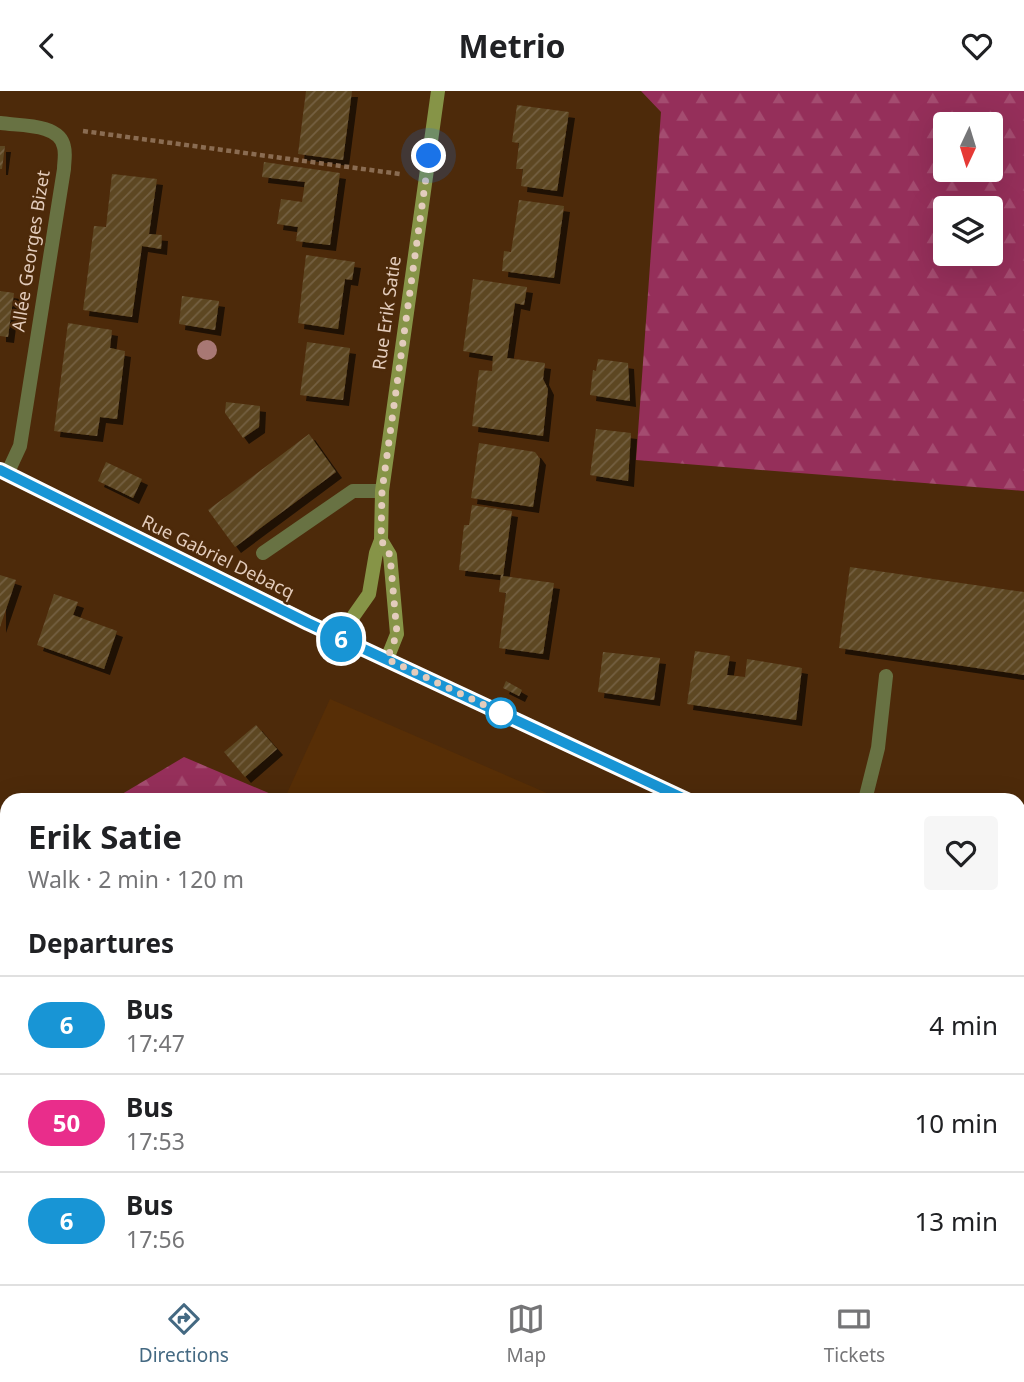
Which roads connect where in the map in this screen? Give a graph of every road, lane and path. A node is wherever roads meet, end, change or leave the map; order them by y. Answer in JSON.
{"nodes":[{"id":1,"x":438,"y":91,"type":"edge"},
{"id":2,"x":0,"y":123,"type":"edge"},
{"id":3,"x":60,"y":135,"type":"junction"},
{"id":4,"x":401,"y":174,"type":"dead end"},
{"id":5,"x":4,"y":472,"type":"edge"},
{"id":6,"x":382,"y":491,"type":"junction"},
{"id":7,"x":381,"y":540,"type":"junction"},
{"id":8,"x":264,"y":553,"type":"dead end"},
{"id":9,"x":342,"y":639,"type":"junction"},
{"id":10,"x":387,"y":659,"type":"junction"},
{"id":11,"x":886,"y":676,"type":"dead end"},
{"id":12,"x":672,"y":793,"type":"edge"},
{"id":13,"x":867,"y":793,"type":"edge"}],
"edges":[{"from":1,"to":6,"type":"street","name":"Rue Erik Satie"},
{"from":2,"to":3,"type":"street"},
{"from":3,"to":4,"type":"path"},
{"from":3,"to":5,"type":"street","name":"Allée Georges Bizet"},
{"from":5,"to":9,"type":"street","name":"Rue Gabriel Debacq"},
{"from":6,"to":7,"type":"street","name":"Rue Erik Satie"},
{"from":6,"to":8,"type":"street"},
{"from":7,"to":9,"type":"street","name":"Rue Erik Satie"},
{"from":7,"to":10,"type":"street","name":"Rue Erik Satie"},
{"from":9,"to":10,"type":"street","name":"Rue Gabriel Debacq"},
{"from":10,"to":12,"type":"street","name":"Rue Gabriel Debacq"},
{"from":11,"to":13,"type":"street"}]}
